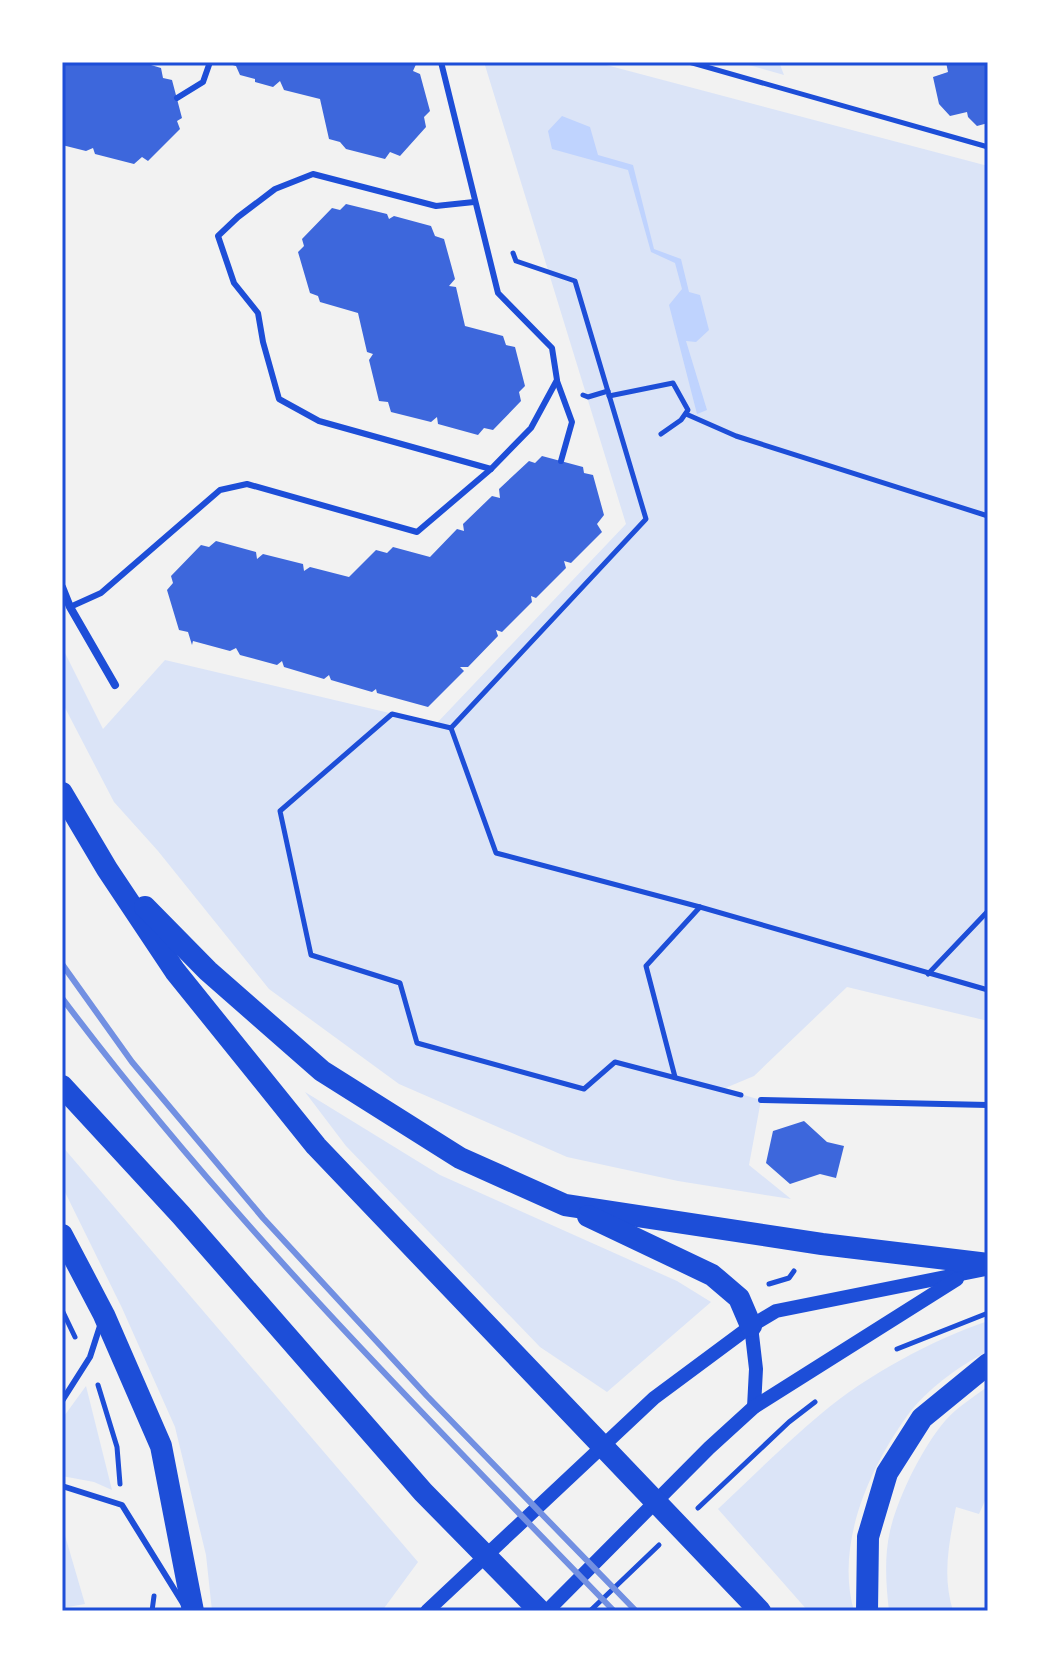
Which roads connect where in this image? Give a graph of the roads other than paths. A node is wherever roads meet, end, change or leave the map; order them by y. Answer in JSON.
{"nodes":[{"id":1,"x":210,"y":62,"type":"edge"},
{"id":2,"x":441,"y":62,"type":"edge"},
{"id":3,"x":177,"y":98,"type":"dead end"},
{"id":4,"x":474,"y":202,"type":"junction"},
{"id":5,"x":557,"y":380,"type":"junction"},
{"id":6,"x":561,"y":461,"type":"dead end"},
{"id":7,"x":491,"y":469,"type":"junction"},
{"id":8,"x":62,"y":587,"type":"edge"},
{"id":9,"x":70,"y":607,"type":"junction"},
{"id":10,"x":115,"y":685,"type":"dead end"},
{"id":11,"x":62,"y":793,"type":"edge"},
{"id":12,"x":107,"y":869,"type":"junction"},
{"id":13,"x":62,"y":1086,"type":"edge"},
{"id":14,"x":761,"y":1100,"type":"road end"},
{"id":15,"x":988,"y":1105,"type":"edge"},
{"id":16,"x":565,"y":1205,"type":"junction"},
{"id":17,"x":62,"y":1235,"type":"edge"},
{"id":18,"x":988,"y":1266,"type":"edge"},
{"id":19,"x":964,"y":1274,"type":"junction"},
{"id":20,"x":104,"y":1315,"type":"junction"},
{"id":21,"x":751,"y":1326,"type":"junction"},
{"id":22,"x":988,"y":1364,"type":"edge"},
{"id":23,"x":62,"y":1401,"type":"edge"},
{"id":24,"x":754,"y":1407,"type":"junction"},
{"id":25,"x":62,"y":1486,"type":"edge"},
{"id":26,"x":190,"y":1611,"type":"edge"},
{"id":27,"x":427,"y":1611,"type":"edge"},
{"id":28,"x":540,"y":1611,"type":"edge"},
{"id":29,"x":547,"y":1611,"type":"edge"},
{"id":30,"x":760,"y":1611,"type":"edge"},
{"id":31,"x":867,"y":1611,"type":"edge"}],
"edges":[{"from":1,"to":3,"type":"lane"},
{"from":2,"to":4,"type":"lane"},
{"from":4,"to":5,"type":"lane"},
{"from":4,"to":7,"type":"lane"},
{"from":5,"to":6,"type":"lane"},
{"from":5,"to":7,"type":"lane"},
{"from":7,"to":9,"type":"lane"},
{"from":8,"to":9,"type":"street"},
{"from":9,"to":10,"type":"street"},
{"from":11,"to":12,"type":"highway"},
{"from":12,"to":16,"type":"highway"},
{"from":12,"to":30,"type":"highway"},
{"from":13,"to":28,"type":"highway"},
{"from":14,"to":15,"type":"lane"},
{"from":16,"to":18,"type":"highway"},
{"from":16,"to":21,"type":"highway"},
{"from":17,"to":20,"type":"highway"},
{"from":18,"to":19,"type":"street"},
{"from":19,"to":21,"type":"street"},
{"from":19,"to":24,"type":"street"},
{"from":20,"to":23,"type":"lane"},
{"from":20,"to":26,"type":"highway"},
{"from":21,"to":24,"type":"street"},
{"from":21,"to":27,"type":"street"},
{"from":22,"to":31,"type":"highway"},
{"from":24,"to":29,"type":"street"},
{"from":25,"to":26,"type":"lane"}]}
